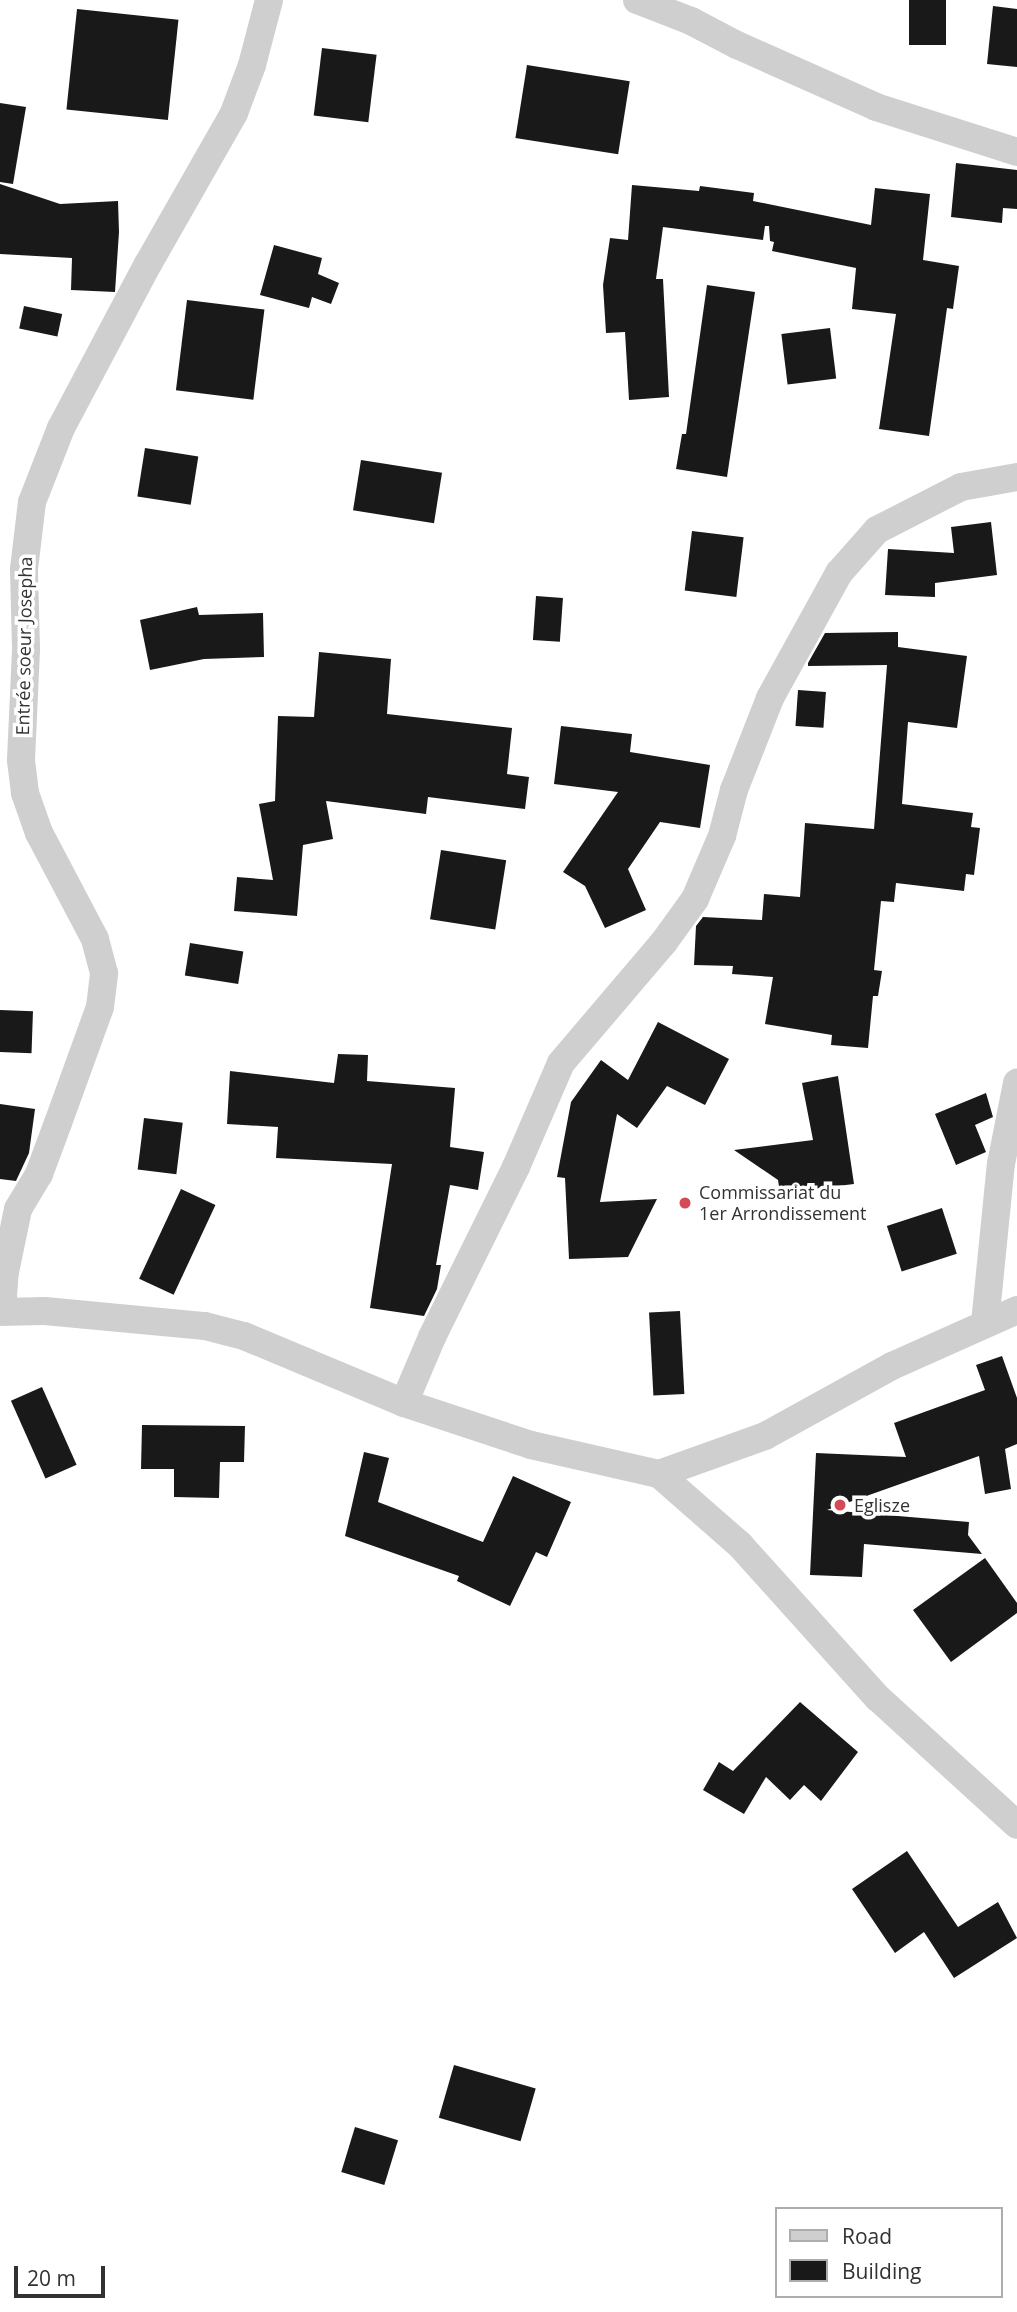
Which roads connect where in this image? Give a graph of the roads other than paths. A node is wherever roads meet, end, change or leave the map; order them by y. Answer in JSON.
{"nodes":[{"id":1,"x":269,"y":0,"type":"edge"},
{"id":2,"x":637,"y":0,"type":"edge"},
{"id":3,"x":1017,"y":152,"type":"edge"},
{"id":4,"x":1017,"y":477,"type":"edge"},
{"id":5,"x":1017,"y":1083,"type":"edge"},
{"id":6,"x":1017,"y":1310,"type":"edge"},
{"id":7,"x":1,"y":1311,"type":"edge"},
{"id":8,"x":985,"y":1323,"type":"junction"},
{"id":9,"x":404,"y":1404,"type":"junction"},
{"id":10,"x":659,"y":1474,"type":"junction"},
{"id":11,"x":1017,"y":1825,"type":"edge"}],
"edges":[{"from":1,"to":7,"type":"street","name":"Entrée soeur Josepha"},
{"from":2,"to":3,"type":"street"},
{"from":4,"to":9,"type":"street"},
{"from":5,"to":8,"type":"street"},
{"from":6,"to":8,"type":"street"},
{"from":7,"to":9,"type":"street"},
{"from":8,"to":10,"type":"street"},
{"from":9,"to":10,"type":"street"},
{"from":10,"to":11,"type":"street"}]}
